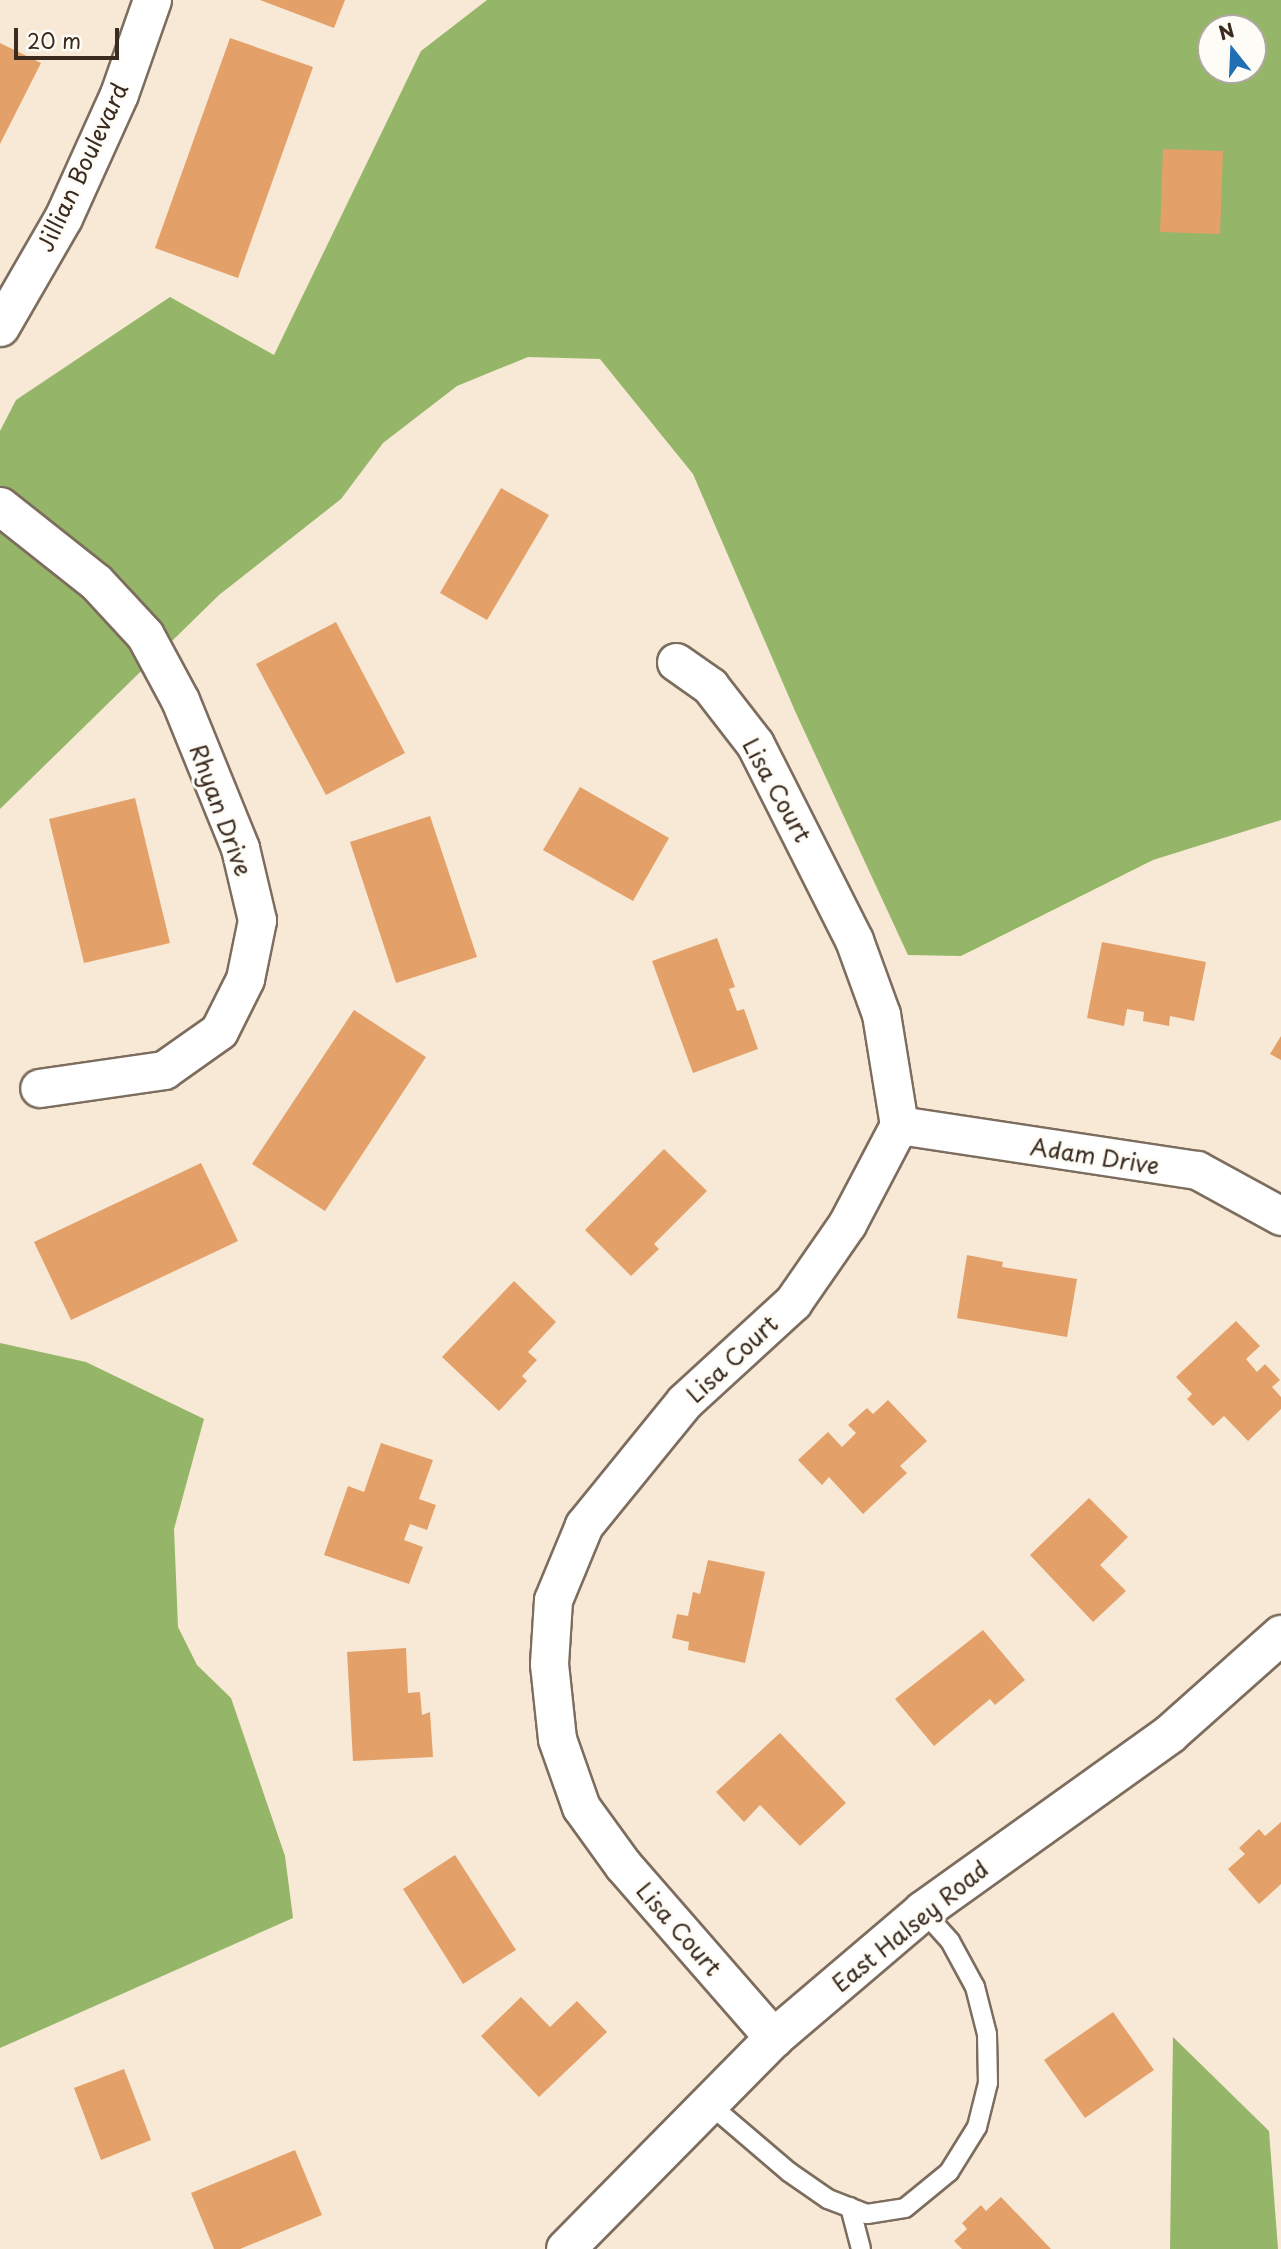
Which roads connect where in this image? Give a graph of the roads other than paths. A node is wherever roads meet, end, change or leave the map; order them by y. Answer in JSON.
{"nodes":[{"id":1,"x":152,"y":0,"type":"edge"},
{"id":2,"x":0,"y":327,"type":"edge"},
{"id":3,"x":0,"y":506,"type":"edge"},
{"id":4,"x":676,"y":662,"type":"dead end"},
{"id":5,"x":39,"y":1088,"type":"dead end"},
{"id":6,"x":899,"y":1125,"type":"junction"},
{"id":7,"x":1281,"y":1216,"type":"edge"},
{"id":8,"x":1281,"y":1635,"type":"edge"},
{"id":9,"x":923,"y":1910,"type":"junction"},
{"id":10,"x":774,"y":2038,"type":"junction"},
{"id":11,"x":706,"y":2102,"type":"junction"},
{"id":12,"x":850,"y":2207,"type":"junction"},
{"id":13,"x":566,"y":2249,"type":"edge"},
{"id":14,"x":862,"y":2249,"type":"edge"}],
"edges":[{"from":1,"to":2,"type":"street","name":"Jillian Boulevard"},
{"from":3,"to":5,"type":"street","name":"Rhyan Drive"},
{"from":4,"to":6,"type":"street","name":"Lisa Court"},
{"from":6,"to":7,"type":"street","name":"Adam Drive"},
{"from":6,"to":10,"type":"street","name":"Lisa Court"},
{"from":8,"to":9,"type":"street","name":"East Halsey Road"},
{"from":9,"to":10,"type":"street","name":"East Halsey Road"},
{"from":9,"to":12,"type":"lane"},
{"from":10,"to":11,"type":"street","name":"East Halsey Road"},
{"from":11,"to":12,"type":"lane"},
{"from":11,"to":13,"type":"street","name":"East Halsey Road"},
{"from":12,"to":14,"type":"lane"}]}
